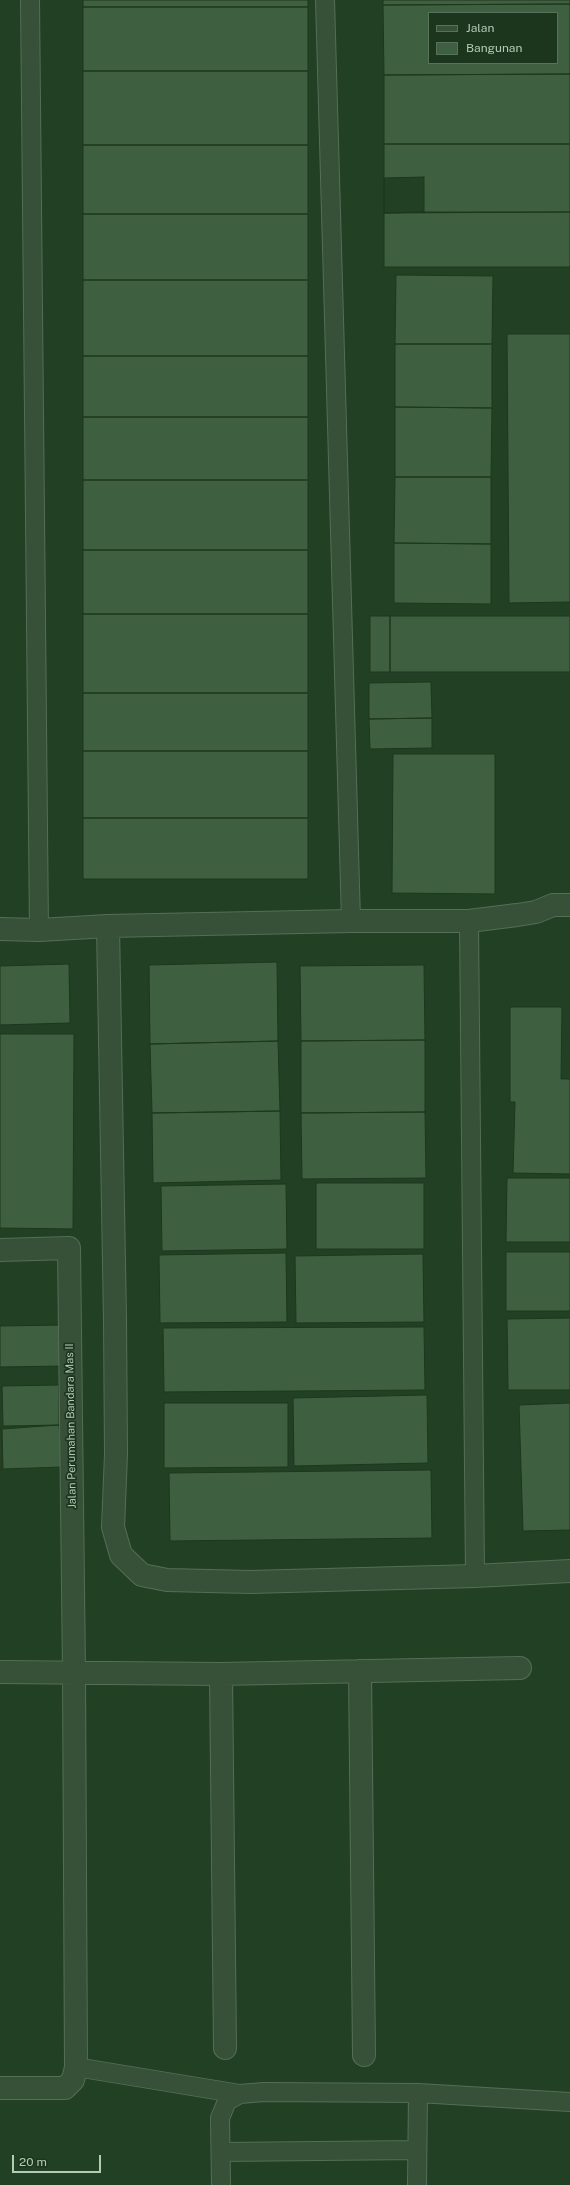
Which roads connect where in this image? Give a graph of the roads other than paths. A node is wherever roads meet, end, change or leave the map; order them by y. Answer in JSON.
{"nodes":[{"id":1,"x":30,"y":0,"type":"edge"},
{"id":2,"x":325,"y":0,"type":"edge"},
{"id":3,"x":562,"y":905,"type":"edge"},
{"id":4,"x":351,"y":921,"type":"junction"},
{"id":5,"x":468,"y":921,"type":"junction"},
{"id":6,"x":108,"y":926,"type":"junction"},
{"id":7,"x":0,"y":929,"type":"edge"},
{"id":8,"x":39,"y":930,"type":"junction"},
{"id":9,"x":0,"y":1250,"type":"edge"},
{"id":10,"x":570,"y":1570,"type":"edge"},
{"id":11,"x":476,"y":1576,"type":"junction"},
{"id":12,"x":520,"y":1668,"type":"dead end"},
{"id":13,"x":0,"y":1672,"type":"edge"},
{"id":14,"x":360,"y":1672,"type":"junction"},
{"id":15,"x":74,"y":1673,"type":"junction"},
{"id":16,"x":221,"y":1674,"type":"junction"},
{"id":17,"x":225,"y":2048,"type":"dead end"},
{"id":18,"x":364,"y":2055,"type":"dead end"},
{"id":19,"x":76,"y":2067,"type":"junction"},
{"id":20,"x":0,"y":2088,"type":"edge"},
{"id":21,"x":418,"y":2093,"type":"junction"},
{"id":22,"x":240,"y":2094,"type":"junction"},
{"id":23,"x":570,"y":2102,"type":"edge"},
{"id":24,"x":416,"y":2150,"type":"junction"},
{"id":25,"x":221,"y":2152,"type":"junction"},
{"id":26,"x":221,"y":2185,"type":"edge"},
{"id":27,"x":416,"y":2185,"type":"edge"}],
"edges":[{"from":1,"to":8,"type":"lane"},
{"from":2,"to":4,"type":"lane"},
{"from":3,"to":5,"type":"street"},
{"from":4,"to":5,"type":"street"},
{"from":4,"to":6,"type":"street"},
{"from":5,"to":11,"type":"lane"},
{"from":6,"to":8,"type":"street"},
{"from":6,"to":11,"type":"street"},
{"from":7,"to":8,"type":"street"},
{"from":9,"to":15,"type":"street","name":"Jalan Perumahan Bandara Mas II"},
{"from":10,"to":11,"type":"street"},
{"from":12,"to":14,"type":"street"},
{"from":13,"to":15,"type":"street"},
{"from":14,"to":16,"type":"street"},
{"from":14,"to":18,"type":"street"},
{"from":15,"to":16,"type":"street"},
{"from":15,"to":19,"type":"street"},
{"from":16,"to":17,"type":"street"},
{"from":19,"to":20,"type":"street"},
{"from":19,"to":22,"type":"lane"},
{"from":21,"to":22,"type":"lane"},
{"from":21,"to":23,"type":"lane"},
{"from":21,"to":24,"type":"lane"},
{"from":22,"to":25,"type":"lane"},
{"from":24,"to":25,"type":"lane"},
{"from":24,"to":27,"type":"lane"},
{"from":25,"to":26,"type":"lane"}]}
